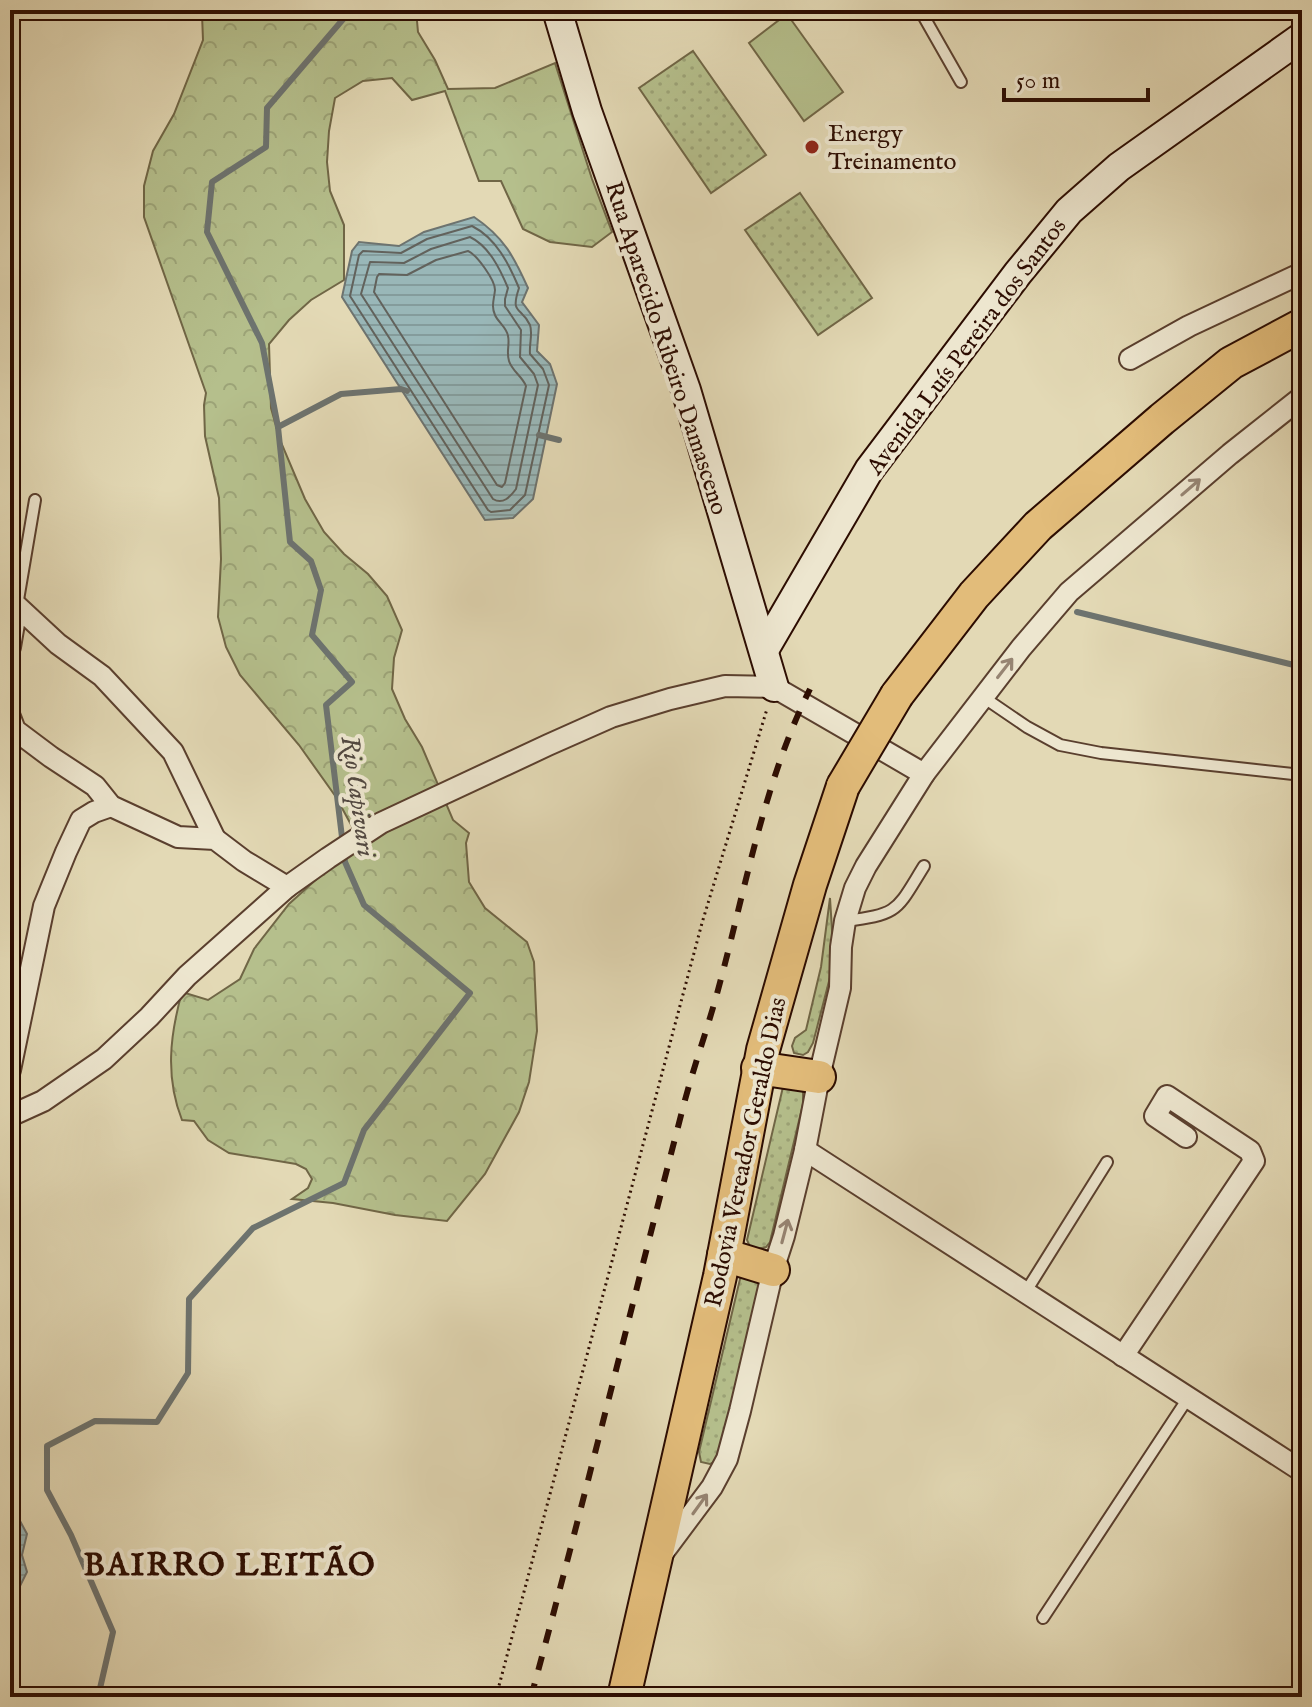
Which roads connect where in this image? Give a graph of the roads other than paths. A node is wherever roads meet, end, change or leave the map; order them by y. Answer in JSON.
{"nodes":[{"id":1,"x":557,"y":10,"type":"edge"},
{"id":2,"x":920,"y":10,"type":"edge"},
{"id":3,"x":1302,"y":37,"type":"edge"},
{"id":4,"x":961,"y":82,"type":"dead end"},
{"id":5,"x":1302,"y":273,"type":"edge"},
{"id":6,"x":1302,"y":325,"type":"edge"},
{"id":7,"x":1130,"y":359,"type":"dead end"},
{"id":8,"x":1302,"y":397,"type":"edge"},
{"id":9,"x":35,"y":500,"type":"dead end"},
{"id":10,"x":14,"y":606,"type":"edge"},
{"id":11,"x":10,"y":647,"type":"edge"},
{"id":12,"x":764,"y":650,"type":"junction"},
{"id":13,"x":779,"y":689,"type":"junction"},
{"id":14,"x":983,"y":697,"type":"junction"},
{"id":15,"x":12,"y":726,"type":"edge"},
{"id":16,"x":924,"y":774,"type":"junction"},
{"id":17,"x":1302,"y":775,"type":"edge"},
{"id":18,"x":111,"y":806,"type":"junction"},
{"id":19,"x":215,"y":839,"type":"junction"},
{"id":20,"x":924,"y":866,"type":"dead end"},
{"id":21,"x":287,"y":887,"type":"junction"},
{"id":22,"x":845,"y":921,"type":"junction"},
{"id":23,"x":758,"y":1068,"type":"junction"},
{"id":24,"x":10,"y":1070,"type":"edge"},
{"id":25,"x":819,"y":1077,"type":"junction"},
{"id":26,"x":10,"y":1116,"type":"edge"},
{"id":27,"x":1186,"y":1137,"type":"dead end"},
{"id":28,"x":805,"y":1150,"type":"junction"},
{"id":29,"x":1107,"y":1162,"type":"dead end"},
{"id":30,"x":724,"y":1255,"type":"junction"},
{"id":31,"x":773,"y":1270,"type":"junction"},
{"id":32,"x":1025,"y":1293,"type":"junction"},
{"id":33,"x":1123,"y":1356,"type":"junction"},
{"id":34,"x":1188,"y":1398,"type":"junction"},
{"id":35,"x":1302,"y":1471,"type":"edge"},
{"id":36,"x":653,"y":1567,"type":"junction"},
{"id":37,"x":1043,"y":1618,"type":"dead end"},
{"id":38,"x":624,"y":1697,"type":"edge"}],
"edges":[{"from":1,"to":12,"type":"street","name":"Rua Aparecido Ribeiro Damasceno"},
{"from":2,"to":4,"type":"lane"},
{"from":3,"to":12,"type":"street","name":"Avenida Luís Pereira dos Santos"},
{"from":5,"to":7,"type":"street"},
{"from":6,"to":23,"type":"main road","name":"Rodovia Vereador Geraldo Dias","bridge":true},
{"from":14,"to":8,"type":"street","one_way":true},
{"from":9,"to":10,"type":"lane"},
{"from":10,"to":11,"type":"street"},
{"from":10,"to":19,"type":"street"},
{"from":12,"to":13,"type":"street","name":"Rua Aparecido Ribeiro Damasceno"},
{"from":13,"to":16,"type":"street"},
{"from":13,"to":21,"type":"street"},
{"from":14,"to":16,"type":"street"},
{"from":14,"to":17,"type":"lane"},
{"from":15,"to":18,"type":"street"},
{"from":16,"to":22,"type":"street"},
{"from":18,"to":19,"type":"street"},
{"from":18,"to":24,"type":"street"},
{"from":19,"to":21,"type":"street"},
{"from":20,"to":22,"type":"lane"},
{"from":21,"to":26,"type":"street"},
{"from":22,"to":25,"type":"street"},
{"from":23,"to":25,"type":"main road"},
{"from":23,"to":30,"type":"main road","name":"Rodovia Vereador Geraldo Dias"},
{"from":25,"to":28,"type":"street"},
{"from":27,"to":33,"type":"street"},
{"from":31,"to":28,"type":"street","one_way":true},
{"from":28,"to":32,"type":"street"},
{"from":29,"to":32,"type":"lane"},
{"from":30,"to":31,"type":"main road"},
{"from":30,"to":36,"type":"main road","name":"Rodovia Vereador Geraldo Dias"},
{"from":36,"to":31,"type":"street","one_way":true},
{"from":32,"to":33,"type":"street"},
{"from":33,"to":34,"type":"street"},
{"from":34,"to":35,"type":"street"},
{"from":34,"to":37,"type":"lane"},
{"from":36,"to":38,"type":"main road","name":"Rodovia Vereador Geraldo Dias"}]}
